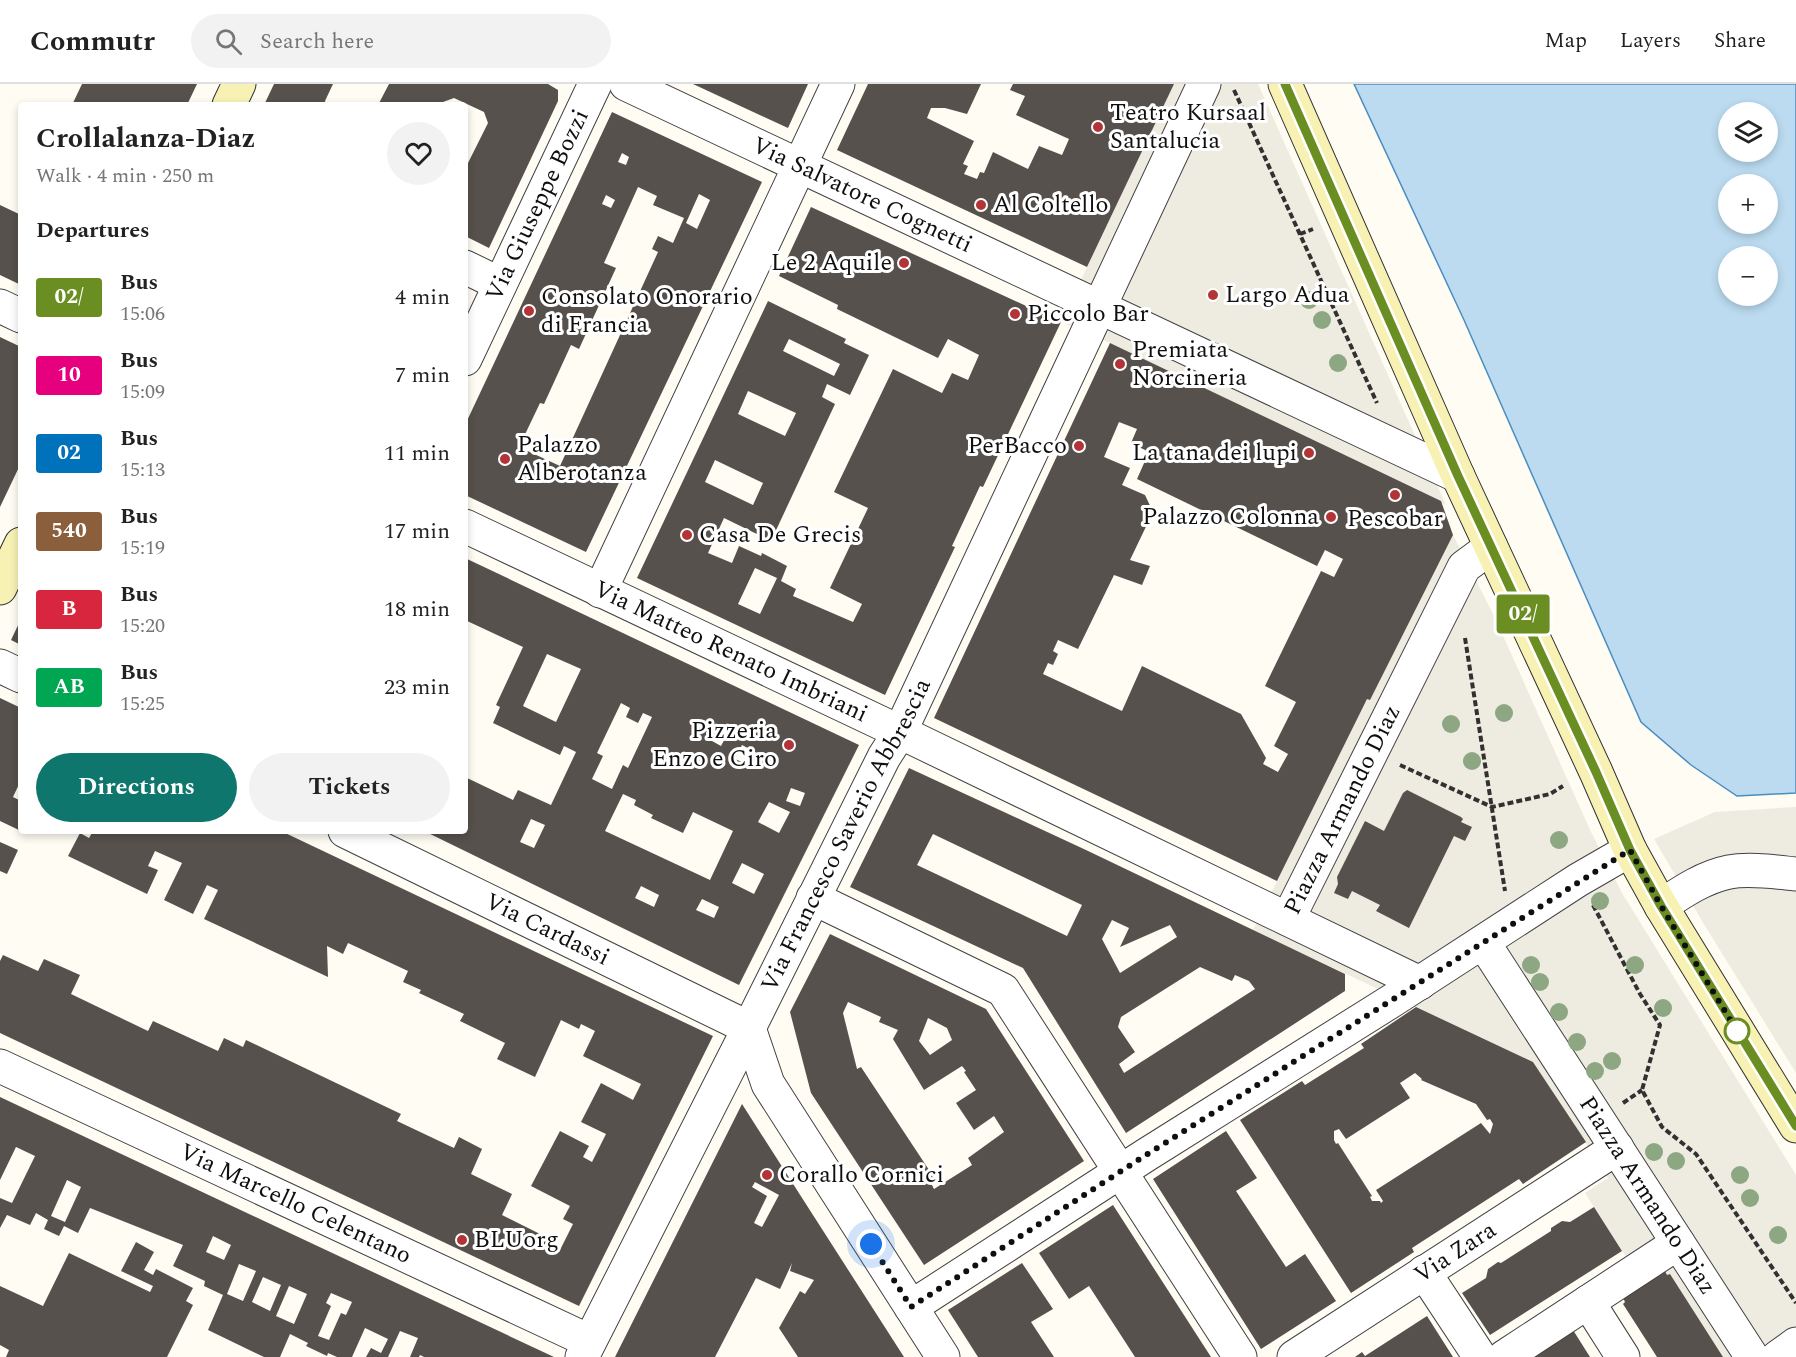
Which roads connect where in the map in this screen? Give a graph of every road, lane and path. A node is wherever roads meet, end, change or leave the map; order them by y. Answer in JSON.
{"nodes":[{"id":1,"x":239,"y":84,"type":"edge"},
{"id":2,"x":594,"y":84,"type":"edge"},
{"id":3,"x":626,"y":84,"type":"edge"},
{"id":4,"x":838,"y":84,"type":"edge"},
{"id":5,"x":1204,"y":84,"type":"edge"},
{"id":6,"x":1232,"y":84,"type":"edge"},
{"id":7,"x":1285,"y":84,"type":"edge"},
{"id":8,"x":231,"y":102,"type":"edge"},
{"id":9,"x":800,"y":166,"type":"junction"},
{"id":10,"x":1313,"y":229,"type":"dead end"},
{"id":11,"x":1300,"y":234,"type":"junction"},
{"id":12,"x":468,"y":268,"type":"edge"},
{"id":13,"x":500,"y":284,"type":"junction"},
{"id":14,"x":0,"y":306,"type":"edge"},
{"id":15,"x":1099,"y":306,"type":"junction"},
{"id":16,"x":18,"y":315,"type":"edge"},
{"id":17,"x":468,"y":353,"type":"edge"},
{"id":18,"x":1378,"y":404,"type":"dead end"},
{"id":19,"x":1458,"y":476,"type":"junction"},
{"id":20,"x":468,"y":527,"type":"edge"},
{"id":21,"x":1491,"y":547,"type":"junction"},
{"id":22,"x":18,"y":550,"type":"edge"},
{"id":23,"x":0,"y":588,"type":"edge"},
{"id":24,"x":600,"y":591,"type":"junction"},
{"id":25,"x":1465,"y":636,"type":"dead end"},
{"id":26,"x":0,"y":666,"type":"edge"},
{"id":27,"x":18,"y":675,"type":"edge"},
{"id":28,"x":900,"y":732,"type":"junction"},
{"id":29,"x":1399,"y":765,"type":"dead end"},
{"id":30,"x":1563,"y":786,"type":"dead end"},
{"id":31,"x":1492,"y":807,"type":"junction"},
{"id":32,"x":351,"y":834,"type":"edge"},
{"id":33,"x":1630,"y":850,"type":"junction"},
{"id":34,"x":1796,"y":874,"type":"edge"},
{"id":35,"x":1506,"y":897,"type":"dead end"},
{"id":36,"x":813,"y":898,"type":"junction"},
{"id":37,"x":1590,"y":899,"type":"dead end"},
{"id":38,"x":1661,"y":906,"type":"junction"},
{"id":39,"x":1288,"y":919,"type":"junction"},
{"id":40,"x":1483,"y":942,"type":"junction"},
{"id":41,"x":1420,"y":983,"type":"junction"},
{"id":42,"x":749,"y":1028,"type":"junction"},
{"id":43,"x":0,"y":1066,"type":"edge"},
{"id":44,"x":1642,"y":1090,"type":"junction"},
{"id":45,"x":1620,"y":1106,"type":"dead end"},
{"id":46,"x":1796,"y":1126,"type":"edge"},
{"id":47,"x":1617,"y":1148,"type":"junction"},
{"id":48,"x":1121,"y":1171,"type":"junction"},
{"id":49,"x":1678,"y":1243,"type":"junction"},
{"id":50,"x":1424,"y":1272,"type":"junction"},
{"id":51,"x":1588,"y":1302,"type":"junction"},
{"id":52,"x":1796,"y":1303,"type":"edge"},
{"id":53,"x":911,"y":1307,"type":"junction"},
{"id":54,"x":1796,"y":1344,"type":"edge"},
{"id":55,"x":585,"y":1349,"type":"edge"},
{"id":56,"x":943,"y":1357,"type":"edge"},
{"id":57,"x":1240,"y":1357,"type":"edge"},
{"id":58,"x":1294,"y":1357,"type":"edge"},
{"id":59,"x":1480,"y":1357,"type":"edge"},
{"id":60,"x":1504,"y":1357,"type":"edge"},
{"id":61,"x":1623,"y":1357,"type":"edge"},
{"id":62,"x":1752,"y":1357,"type":"edge"},
{"id":63,"x":1778,"y":1357,"type":"edge"}],
"edges":[{"from":1,"to":8,"type":"main road"},
{"from":2,"to":13,"type":"street","name":"Via Giuseppe Bozzi"},
{"from":3,"to":9,"type":"street","name":"Via Salvatore Cognetti"},
{"from":4,"to":9,"type":"street"},
{"from":5,"to":15,"type":"street"},
{"from":6,"to":11,"type":"path"},
{"from":7,"to":19,"type":"main road"},
{"from":9,"to":15,"type":"street","name":"Via Salvatore Cognetti"},
{"from":9,"to":24,"type":"street"},
{"from":10,"to":11,"type":"path"},
{"from":11,"to":18,"type":"path"},
{"from":12,"to":13,"type":"street"},
{"from":13,"to":17,"type":"street","name":"Via Giuseppe Bozzi"},
{"from":14,"to":16,"type":"street"},
{"from":15,"to":19,"type":"street"},
{"from":15,"to":28,"type":"street","name":"Via Francesco Saverio Abbrescia"},
{"from":19,"to":21,"type":"main road"},
{"from":20,"to":24,"type":"street","name":"Via Matteo Renato Imbriani"},
{"from":21,"to":33,"type":"main road"},
{"from":21,"to":39,"type":"street","name":"Piazza Armando Diaz"},
{"from":22,"to":23,"type":"main road"},
{"from":24,"to":28,"type":"street","name":"Via Matteo Renato Imbriani"},
{"from":25,"to":31,"type":"path"},
{"from":26,"to":27,"type":"street"},
{"from":28,"to":36,"type":"street","name":"Via Francesco Saverio Abbrescia"},
{"from":28,"to":39,"type":"street","name":"Via Matteo Renato Imbriani"},
{"from":29,"to":31,"type":"path"},
{"from":30,"to":31,"type":"path"},
{"from":31,"to":35,"type":"path"},
{"from":32,"to":42,"type":"street","name":"Via Cardassi"},
{"from":33,"to":38,"type":"main road"},
{"from":33,"to":40,"type":"street"},
{"from":34,"to":38,"type":"street"},
{"from":36,"to":42,"type":"street","name":"Via Francesco Saverio Abbrescia"},
{"from":36,"to":48,"type":"street"},
{"from":37,"to":44,"type":"path"},
{"from":38,"to":46,"type":"main road"},
{"from":39,"to":41,"type":"street","name":"Piazza Armando Diaz"},
{"from":40,"to":41,"type":"street"},
{"from":40,"to":47,"type":"street","name":"Piazza Armando Diaz"},
{"from":41,"to":48,"type":"street"},
{"from":42,"to":53,"type":"street"},
{"from":42,"to":55,"type":"street","name":"Via Francesco Saverio Abbrescia"},
{"from":43,"to":55,"type":"street","name":"Via Marcello Celentano"},
{"from":44,"to":45,"type":"path"},
{"from":44,"to":52,"type":"path"},
{"from":47,"to":49,"type":"street","name":"Piazza Armando Diaz"},
{"from":47,"to":50,"type":"street","name":"Via Zara"},
{"from":48,"to":53,"type":"street"},
{"from":48,"to":57,"type":"street"},
{"from":49,"to":51,"type":"street"},
{"from":49,"to":62,"type":"street","name":"Piazza Armando Diaz"},
{"from":50,"to":58,"type":"street","name":"Via Zara"},
{"from":50,"to":59,"type":"street"},
{"from":51,"to":60,"type":"street"},
{"from":51,"to":61,"type":"street"},
{"from":53,"to":56,"type":"street"},
{"from":54,"to":63,"type":"street"}]}
